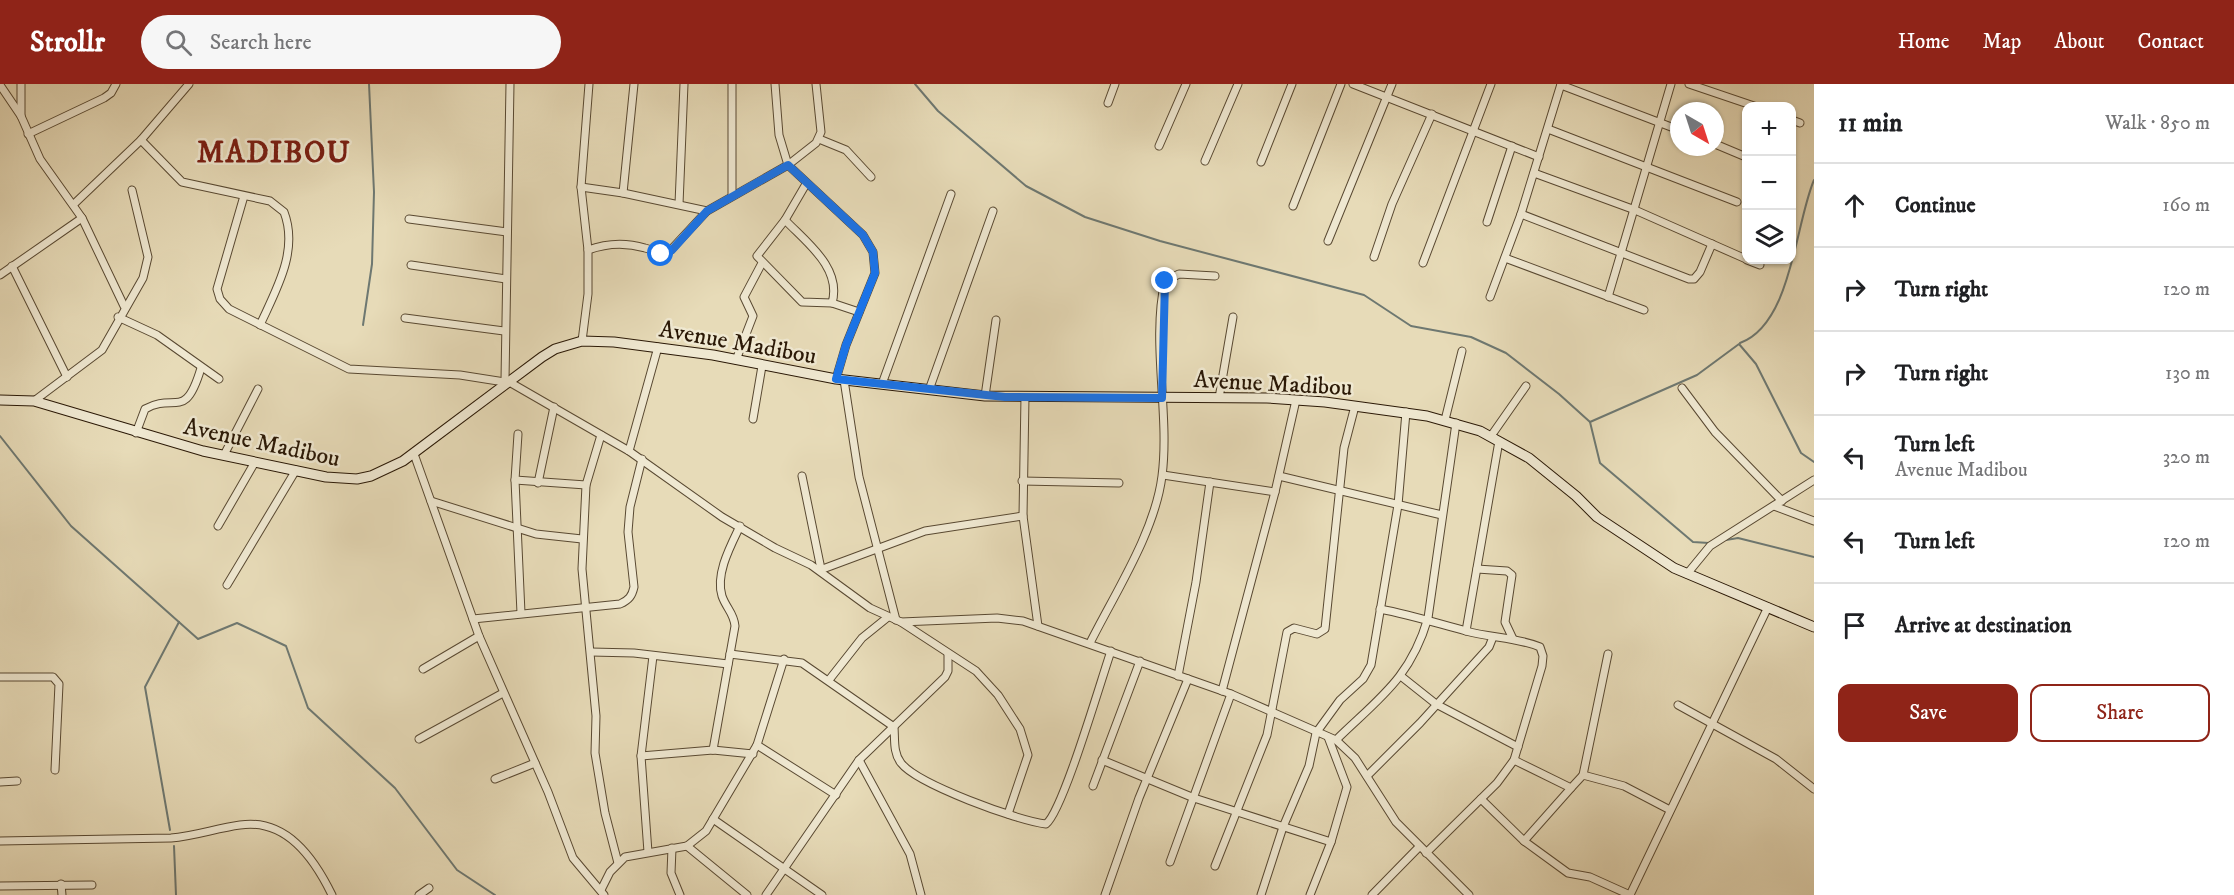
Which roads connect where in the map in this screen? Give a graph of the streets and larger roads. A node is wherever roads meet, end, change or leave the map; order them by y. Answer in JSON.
{"nodes":[{"id":1,"x":21,"y":84,"type":"edge"},
{"id":2,"x":116,"y":84,"type":"edge"},
{"id":3,"x":189,"y":84,"type":"edge"},
{"id":4,"x":510,"y":84,"type":"edge"},
{"id":5,"x":589,"y":84,"type":"edge"},
{"id":6,"x":634,"y":84,"type":"edge"},
{"id":7,"x":684,"y":84,"type":"edge"},
{"id":8,"x":732,"y":84,"type":"edge"},
{"id":9,"x":774,"y":84,"type":"edge"},
{"id":10,"x":816,"y":84,"type":"edge"},
{"id":11,"x":1115,"y":84,"type":"edge"},
{"id":12,"x":1186,"y":84,"type":"edge"},
{"id":13,"x":1238,"y":84,"type":"edge"},
{"id":14,"x":1292,"y":84,"type":"edge"},
{"id":15,"x":1341,"y":84,"type":"edge"},
{"id":16,"x":1353,"y":84,"type":"edge"},
{"id":17,"x":1392,"y":84,"type":"edge"},
{"id":18,"x":1491,"y":84,"type":"edge"},
{"id":19,"x":1561,"y":84,"type":"edge"},
{"id":20,"x":1671,"y":84,"type":"edge"},
{"id":21,"x":1689,"y":84,"type":"edge"},
{"id":22,"x":0,"y":85,"type":"edge"},
{"id":23,"x":1386,"y":96,"type":"junction"},
{"id":24,"x":1742,"y":102,"type":"edge"},
{"id":25,"x":1108,"y":103,"type":"dead end"},
{"id":26,"x":1432,"y":114,"type":"junction"},
{"id":27,"x":21,"y":116,"type":"junction"},
{"id":28,"x":1796,"y":122,"type":"edge"},
{"id":29,"x":1800,"y":123,"type":"dead end"},
{"id":30,"x":1660,"y":124,"type":"junction"},
{"id":31,"x":1670,"y":127,"type":"edge"},
{"id":32,"x":1472,"y":129,"type":"junction"},
{"id":33,"x":1548,"y":129,"type":"junction"},
{"id":34,"x":28,"y":134,"type":"junction"},
{"id":35,"x":819,"y":139,"type":"junction"},
{"id":36,"x":141,"y":140,"type":"junction"},
{"id":37,"x":1159,"y":146,"type":"dead end"},
{"id":38,"x":1512,"y":146,"type":"junction"},
{"id":39,"x":1724,"y":148,"type":"edge"},
{"id":40,"x":1539,"y":156,"type":"junction"},
{"id":41,"x":1744,"y":156,"type":"edge"},
{"id":42,"x":1205,"y":161,"type":"dead end"},
{"id":43,"x":1261,"y":162,"type":"dead end"},
{"id":44,"x":788,"y":165,"type":"junction"},
{"id":45,"x":1647,"y":167,"type":"junction"},
{"id":46,"x":1534,"y":173,"type":"junction"},
{"id":47,"x":871,"y":177,"type":"dead end"},
{"id":48,"x":806,"y":184,"type":"junction"},
{"id":49,"x":581,"y":187,"type":"junction"},
{"id":50,"x":132,"y":190,"type":"dead end"},
{"id":51,"x":623,"y":193,"type":"junction"},
{"id":52,"x":951,"y":194,"type":"dead end"},
{"id":53,"x":732,"y":195,"type":"junction"},
{"id":54,"x":244,"y":196,"type":"junction"},
{"id":55,"x":1737,"y":202,"type":"dead end"},
{"id":56,"x":74,"y":204,"type":"junction"},
{"id":57,"x":679,"y":204,"type":"junction"},
{"id":58,"x":1293,"y":206,"type":"dead end"},
{"id":59,"x":1635,"y":210,"type":"junction"},
{"id":60,"x":707,"y":211,"type":"junction"},
{"id":61,"x":993,"y":211,"type":"dead end"},
{"id":62,"x":1521,"y":214,"type":"junction"},
{"id":63,"x":82,"y":218,"type":"junction"},
{"id":64,"x":409,"y":219,"type":"dead end"},
{"id":65,"x":785,"y":220,"type":"junction"},
{"id":66,"x":1487,"y":222,"type":"dead end"},
{"id":67,"x":507,"y":232,"type":"junction"},
{"id":68,"x":1328,"y":241,"type":"dead end"},
{"id":69,"x":1713,"y":244,"type":"junction"},
{"id":70,"x":588,"y":250,"type":"junction"},
{"id":71,"x":1621,"y":254,"type":"junction"},
{"id":72,"x":1374,"y":257,"type":"dead end"},
{"id":73,"x":1742,"y":257,"type":"edge"},
{"id":74,"x":1505,"y":258,"type":"junction"},
{"id":75,"x":762,"y":263,"type":"junction"},
{"id":76,"x":1423,"y":263,"type":"dead end"},
{"id":77,"x":411,"y":265,"type":"dead end"},
{"id":78,"x":12,"y":266,"type":"junction"},
{"id":79,"x":0,"y":275,"type":"edge"},
{"id":80,"x":1215,"y":276,"type":"dead end"},
{"id":81,"x":506,"y":279,"type":"junction"},
{"id":82,"x":1490,"y":297,"type":"dead end"},
{"id":83,"x":1608,"y":297,"type":"junction"},
{"id":84,"x":832,"y":303,"type":"junction"},
{"id":85,"x":124,"y":306,"type":"junction"},
{"id":86,"x":1644,"y":310,"type":"dead end"},
{"id":87,"x":859,"y":312,"type":"junction"},
{"id":88,"x":118,"y":317,"type":"junction"},
{"id":89,"x":1233,"y":317,"type":"dead end"},
{"id":90,"x":405,"y":318,"type":"dead end"},
{"id":91,"x":996,"y":320,"type":"dead end"},
{"id":92,"x":260,"y":325,"type":"junction"},
{"id":93,"x":504,"y":331,"type":"junction"},
{"id":94,"x":582,"y":341,"type":"junction"},
{"id":95,"x":658,"y":347,"type":"junction"},
{"id":96,"x":1462,"y":351,"type":"dead end"},
{"id":97,"x":736,"y":360,"type":"junction"},
{"id":98,"x":762,"y":366,"type":"junction"},
{"id":99,"x":201,"y":368,"type":"junction"},
{"id":100,"x":68,"y":377,"type":"junction"},
{"id":101,"x":219,"y":379,"type":"dead end"},
{"id":102,"x":840,"y":379,"type":"junction"},
{"id":103,"x":508,"y":381,"type":"junction"},
{"id":104,"x":882,"y":384,"type":"junction"},
{"id":105,"x":1526,"y":386,"type":"dead end"},
{"id":106,"x":1682,"y":388,"type":"dead end"},
{"id":107,"x":258,"y":389,"type":"dead end"},
{"id":108,"x":928,"y":390,"type":"junction"},
{"id":109,"x":985,"y":396,"type":"junction"},
{"id":110,"x":1025,"y":396,"type":"junction"},
{"id":111,"x":1162,"y":398,"type":"junction"},
{"id":112,"x":1219,"y":398,"type":"junction"},
{"id":113,"x":0,"y":400,"type":"edge"},
{"id":114,"x":1296,"y":400,"type":"junction"},
{"id":115,"x":34,"y":401,"type":"junction"},
{"id":116,"x":1355,"y":406,"type":"junction"},
{"id":117,"x":555,"y":407,"type":"junction"},
{"id":118,"x":1406,"y":412,"type":"junction"},
{"id":119,"x":753,"y":420,"type":"dead end"},
{"id":120,"x":1445,"y":420,"type":"junction"},
{"id":121,"x":1456,"y":423,"type":"junction"},
{"id":122,"x":136,"y":433,"type":"junction"},
{"id":123,"x":518,"y":434,"type":"dead end"},
{"id":124,"x":601,"y":435,"type":"junction"},
{"id":125,"x":1495,"y":439,"type":"junction"},
{"id":126,"x":629,"y":451,"type":"junction"},
{"id":127,"x":414,"y":454,"type":"junction"},
{"id":128,"x":224,"y":455,"type":"junction"},
{"id":129,"x":642,"y":459,"type":"junction"},
{"id":130,"x":255,"y":462,"type":"junction"},
{"id":131,"x":296,"y":470,"type":"junction"},
{"id":132,"x":1163,"y":475,"type":"junction"},
{"id":133,"x":802,"y":476,"type":"dead end"},
{"id":134,"x":1279,"y":476,"type":"junction"},
{"id":135,"x":515,"y":480,"type":"junction"},
{"id":136,"x":1814,"y":480,"type":"edge"},
{"id":137,"x":1022,"y":481,"type":"junction"},
{"id":138,"x":1210,"y":482,"type":"junction"},
{"id":139,"x":538,"y":483,"type":"junction"},
{"id":140,"x":1119,"y":483,"type":"dead end"},
{"id":141,"x":586,"y":485,"type":"junction"},
{"id":142,"x":1275,"y":492,"type":"junction"},
{"id":143,"x":1340,"y":493,"type":"junction"},
{"id":144,"x":431,"y":501,"type":"junction"},
{"id":145,"x":1782,"y":501,"type":"junction"},
{"id":146,"x":1398,"y":506,"type":"junction"},
{"id":147,"x":1774,"y":506,"type":"junction"},
{"id":148,"x":1442,"y":515,"type":"junction"},
{"id":149,"x":1023,"y":516,"type":"junction"},
{"id":150,"x":1814,"y":521,"type":"edge"},
{"id":151,"x":218,"y":526,"type":"dead end"},
{"id":152,"x":740,"y":526,"type":"junction"},
{"id":153,"x":517,"y":527,"type":"junction"},
{"id":154,"x":582,"y":540,"type":"junction"},
{"id":155,"x":877,"y":548,"type":"junction"},
{"id":156,"x":1477,"y":569,"type":"junction"},
{"id":157,"x":820,"y":570,"type":"junction"},
{"id":158,"x":1688,"y":574,"type":"junction"},
{"id":159,"x":227,"y":585,"type":"dead end"},
{"id":160,"x":588,"y":607,"type":"junction"},
{"id":161,"x":1768,"y":607,"type":"junction"},
{"id":162,"x":1380,"y":609,"type":"junction"},
{"id":163,"x":521,"y":614,"type":"junction"},
{"id":164,"x":888,"y":616,"type":"junction"},
{"id":165,"x":1428,"y":618,"type":"junction"},
{"id":166,"x":473,"y":619,"type":"junction"},
{"id":167,"x":899,"y":621,"type":"junction"},
{"id":168,"x":1038,"y":626,"type":"junction"},
{"id":169,"x":1814,"y":627,"type":"edge"},
{"id":170,"x":1466,"y":632,"type":"junction"},
{"id":171,"x":479,"y":636,"type":"junction"},
{"id":172,"x":1493,"y":637,"type":"junction"},
{"id":173,"x":1514,"y":639,"type":"junction"},
{"id":174,"x":1090,"y":643,"type":"junction"},
{"id":175,"x":1111,"y":651,"type":"junction"},
{"id":176,"x":591,"y":652,"type":"junction"},
{"id":177,"x":730,"y":654,"type":"junction"},
{"id":178,"x":948,"y":654,"type":"junction"},
{"id":179,"x":1608,"y":654,"type":"dead end"},
{"id":180,"x":653,"y":656,"type":"junction"},
{"id":181,"x":784,"y":659,"type":"junction"},
{"id":182,"x":1140,"y":662,"type":"junction"},
{"id":183,"x":728,"y":664,"type":"junction"},
{"id":184,"x":423,"y":669,"type":"dead end"},
{"id":185,"x":1178,"y":676,"type":"junction"},
{"id":186,"x":0,"y":677,"type":"edge"},
{"id":187,"x":1402,"y":677,"type":"junction"},
{"id":188,"x":1188,"y":679,"type":"junction"},
{"id":189,"x":830,"y":680,"type":"junction"},
{"id":190,"x":1222,"y":691,"type":"junction"},
{"id":191,"x":503,"y":693,"type":"junction"},
{"id":192,"x":1232,"y":694,"type":"junction"},
{"id":193,"x":1436,"y":704,"type":"junction"},
{"id":194,"x":1678,"y":705,"type":"dead end"},
{"id":195,"x":1273,"y":714,"type":"junction"},
{"id":196,"x":1713,"y":724,"type":"junction"},
{"id":197,"x":894,"y":727,"type":"junction"},
{"id":198,"x":1316,"y":733,"type":"junction"},
{"id":199,"x":419,"y":739,"type":"dead end"},
{"id":200,"x":1332,"y":739,"type":"junction"},
{"id":201,"x":757,"y":745,"type":"junction"},
{"id":202,"x":1518,"y":747,"type":"junction"},
{"id":203,"x":712,"y":750,"type":"junction"},
{"id":204,"x":753,"y":754,"type":"junction"},
{"id":205,"x":641,"y":756,"type":"junction"},
{"id":206,"x":859,"y":760,"type":"junction"},
{"id":207,"x":1102,"y":760,"type":"junction"},
{"id":208,"x":1514,"y":760,"type":"junction"},
{"id":209,"x":535,"y":763,"type":"junction"},
{"id":210,"x":55,"y":770,"type":"dead end"},
{"id":211,"x":1583,"y":775,"type":"junction"},
{"id":212,"x":1367,"y":776,"type":"junction"},
{"id":213,"x":1148,"y":778,"type":"junction"},
{"id":214,"x":495,"y":779,"type":"dead end"},
{"id":215,"x":17,"y":781,"type":"dead end"},
{"id":216,"x":0,"y":782,"type":"edge"},
{"id":217,"x":1093,"y":786,"type":"dead end"},
{"id":218,"x":1571,"y":788,"type":"junction"},
{"id":219,"x":1814,"y":789,"type":"edge"},
{"id":220,"x":836,"y":795,"type":"junction"},
{"id":221,"x":1194,"y":798,"type":"junction"},
{"id":222,"x":1481,"y":800,"type":"junction"},
{"id":223,"x":1238,"y":810,"type":"junction"},
{"id":224,"x":1670,"y":810,"type":"junction"},
{"id":225,"x":1008,"y":814,"type":"junction"},
{"id":226,"x":713,"y":819,"type":"junction"},
{"id":227,"x":1283,"y":827,"type":"junction"},
{"id":228,"x":0,"y":841,"type":"edge"},
{"id":229,"x":1524,"y":841,"type":"junction"},
{"id":230,"x":1331,"y":842,"type":"junction"},
{"id":231,"x":687,"y":846,"type":"junction"},
{"id":232,"x":1419,"y":847,"type":"junction"},
{"id":233,"x":672,"y":848,"type":"junction"},
{"id":234,"x":648,"y":852,"type":"junction"},
{"id":235,"x":1426,"y":853,"type":"junction"},
{"id":236,"x":1170,"y":862,"type":"dead end"},
{"id":237,"x":618,"y":863,"type":"junction"},
{"id":238,"x":1215,"y":866,"type":"dead end"},
{"id":239,"x":785,"y":870,"type":"junction"},
{"id":240,"x":61,"y":884,"type":"junction"},
{"id":241,"x":92,"y":885,"type":"dead end"},
{"id":242,"x":0,"y":886,"type":"edge"},
{"id":243,"x":429,"y":888,"type":"dead end"},
{"id":244,"x":602,"y":893,"type":"edge"},
{"id":245,"x":62,"y":895,"type":"edge"},
{"id":246,"x":332,"y":895,"type":"edge"},
{"id":247,"x":418,"y":895,"type":"edge"},
{"id":248,"x":680,"y":895,"type":"edge"},
{"id":249,"x":747,"y":895,"type":"edge"},
{"id":250,"x":766,"y":895,"type":"edge"},
{"id":251,"x":822,"y":895,"type":"edge"},
{"id":252,"x":921,"y":895,"type":"edge"},
{"id":253,"x":1105,"y":895,"type":"edge"},
{"id":254,"x":1260,"y":895,"type":"edge"},
{"id":255,"x":1310,"y":895,"type":"edge"},
{"id":256,"x":1372,"y":895,"type":"edge"},
{"id":257,"x":1469,"y":895,"type":"edge"},
{"id":258,"x":1630,"y":895,"type":"edge"}],
"edges":[{"from":1,"to":27,"type":"street"},
{"from":2,"to":34,"type":"street"},
{"from":3,"to":36,"type":"street"},
{"from":4,"to":67,"type":"street"},
{"from":5,"to":49,"type":"street"},
{"from":6,"to":51,"type":"street"},
{"from":7,"to":57,"type":"street"},
{"from":8,"to":53,"type":"street"},
{"from":9,"to":44,"type":"street"},
{"from":10,"to":35,"type":"street"},
{"from":11,"to":25,"type":"street"},
{"from":12,"to":37,"type":"street"},
{"from":13,"to":42,"type":"street"},
{"from":14,"to":43,"type":"street"},
{"from":15,"to":58,"type":"street"},
{"from":16,"to":23,"type":"street"},
{"from":17,"to":23,"type":"street"},
{"from":18,"to":32,"type":"street"},
{"from":19,"to":30,"type":"street"},
{"from":19,"to":33,"type":"street"},
{"from":20,"to":30,"type":"street"},
{"from":21,"to":24,"type":"street"},
{"from":22,"to":27,"type":"street"},
{"from":23,"to":26,"type":"street"},
{"from":23,"to":68,"type":"street"},
{"from":26,"to":32,"type":"street"},
{"from":26,"to":72,"type":"street"},
{"from":27,"to":34,"type":"street"},
{"from":28,"to":29,"type":"street"},
{"from":30,"to":31,"type":"street"},
{"from":30,"to":45,"type":"street"},
{"from":32,"to":38,"type":"street"},
{"from":32,"to":76,"type":"street"},
{"from":33,"to":40,"type":"street"},
{"from":33,"to":45,"type":"street"},
{"from":34,"to":56,"type":"street"},
{"from":35,"to":44,"type":"street"},
{"from":35,"to":47,"type":"street"},
{"from":36,"to":54,"type":"street"},
{"from":36,"to":56,"type":"street"},
{"from":38,"to":40,"type":"street"},
{"from":38,"to":66,"type":"street"},
{"from":39,"to":41,"type":"street"},
{"from":40,"to":46,"type":"street"},
{"from":44,"to":48,"type":"street"},
{"from":44,"to":53,"type":"street"},
{"from":45,"to":55,"type":"street"},
{"from":45,"to":59,"type":"street"},
{"from":46,"to":59,"type":"street"},
{"from":46,"to":62,"type":"street"},
{"from":48,"to":65,"type":"street"},
{"from":48,"to":87,"type":"street"},
{"from":49,"to":51,"type":"street"},
{"from":49,"to":70,"type":"street"},
{"from":50,"to":85,"type":"street"},
{"from":51,"to":57,"type":"street"},
{"from":52,"to":104,"type":"street"},
{"from":53,"to":60,"type":"street"},
{"from":54,"to":92,"type":"street"},
{"from":54,"to":92,"type":"street"},
{"from":56,"to":63,"type":"street"},
{"from":57,"to":60,"type":"street"},
{"from":59,"to":69,"type":"street"},
{"from":59,"to":71,"type":"street"},
{"from":60,"to":70,"type":"street"},
{"from":61,"to":108,"type":"street"},
{"from":62,"to":71,"type":"street"},
{"from":62,"to":74,"type":"street"},
{"from":63,"to":78,"type":"street"},
{"from":63,"to":85,"type":"street"},
{"from":64,"to":67,"type":"street"},
{"from":65,"to":75,"type":"street"},
{"from":65,"to":84,"type":"street"},
{"from":67,"to":81,"type":"street"},
{"from":69,"to":71,"type":"street"},
{"from":69,"to":73,"type":"street"},
{"from":70,"to":94,"type":"street"},
{"from":71,"to":83,"type":"street"},
{"from":74,"to":82,"type":"street"},
{"from":74,"to":83,"type":"street"},
{"from":75,"to":84,"type":"street"},
{"from":75,"to":97,"type":"street"},
{"from":77,"to":81,"type":"street"},
{"from":78,"to":79,"type":"street"},
{"from":78,"to":100,"type":"street"},
{"from":80,"to":111,"type":"street"},
{"from":81,"to":93,"type":"street"},
{"from":83,"to":86,"type":"street"},
{"from":84,"to":87,"type":"street"},
{"from":85,"to":88,"type":"street"},
{"from":87,"to":102,"type":"street"},
{"from":88,"to":99,"type":"street"},
{"from":88,"to":100,"type":"street"},
{"from":89,"to":112,"type":"street"},
{"from":90,"to":93,"type":"street"},
{"from":91,"to":109,"type":"street"},
{"from":92,"to":103,"type":"street"},
{"from":93,"to":103,"type":"street"},
{"from":94,"to":95,"type":"street","name":"Avenue Madibou"},
{"from":94,"to":103,"type":"street","name":"Avenue Madibou"},
{"from":95,"to":97,"type":"street","name":"Avenue Madibou"},
{"from":95,"to":126,"type":"street"},
{"from":96,"to":120,"type":"street"},
{"from":97,"to":98,"type":"street","name":"Avenue Madibou"},
{"from":98,"to":102,"type":"street","name":"Avenue Madibou"},
{"from":98,"to":119,"type":"street"},
{"from":99,"to":101,"type":"street"},
{"from":99,"to":122,"type":"street"},
{"from":100,"to":115,"type":"street"},
{"from":102,"to":104,"type":"street","name":"Avenue Madibou"},
{"from":102,"to":155,"type":"street"},
{"from":103,"to":117,"type":"street"},
{"from":103,"to":127,"type":"street","name":"Avenue Madibou"},
{"from":104,"to":108,"type":"street","name":"Avenue Madibou"},
{"from":105,"to":125,"type":"street"},
{"from":106,"to":145,"type":"street"},
{"from":107,"to":128,"type":"street"},
{"from":108,"to":109,"type":"street","name":"Avenue Madibou"},
{"from":109,"to":110,"type":"street","name":"Avenue Madibou"},
{"from":110,"to":111,"type":"street","name":"Avenue Madibou"},
{"from":110,"to":137,"type":"street"},
{"from":111,"to":112,"type":"street","name":"Avenue Madibou"},
{"from":111,"to":132,"type":"street"},
{"from":112,"to":114,"type":"street","name":"Avenue Madibou"},
{"from":113,"to":115,"type":"street","name":"Avenue Madibou"},
{"from":114,"to":116,"type":"street","name":"Avenue Madibou"},
{"from":114,"to":134,"type":"street"},
{"from":115,"to":122,"type":"street","name":"Avenue Madibou"},
{"from":116,"to":118,"type":"street","name":"Avenue Madibou"},
{"from":116,"to":143,"type":"street"},
{"from":117,"to":124,"type":"street"},
{"from":117,"to":139,"type":"street"},
{"from":118,"to":120,"type":"street","name":"Avenue Madibou"},
{"from":118,"to":146,"type":"street"},
{"from":120,"to":121,"type":"street","name":"Avenue Madibou"},
{"from":121,"to":125,"type":"street","name":"Avenue Madibou"},
{"from":121,"to":148,"type":"street"},
{"from":122,"to":128,"type":"street","name":"Avenue Madibou"},
{"from":123,"to":135,"type":"street"},
{"from":124,"to":126,"type":"street"},
{"from":124,"to":141,"type":"street"},
{"from":125,"to":156,"type":"street"},
{"from":125,"to":158,"type":"street","name":"Avenue Madibou"},
{"from":126,"to":129,"type":"street"},
{"from":127,"to":131,"type":"street","name":"Avenue Madibou"},
{"from":127,"to":144,"type":"street"},
{"from":128,"to":130,"type":"street","name":"Avenue Madibou"},
{"from":129,"to":152,"type":"street"},
{"from":129,"to":160,"type":"street"},
{"from":130,"to":131,"type":"street","name":"Avenue Madibou"},
{"from":130,"to":151,"type":"street"},
{"from":131,"to":159,"type":"street"},
{"from":132,"to":138,"type":"street"},
{"from":132,"to":174,"type":"street"},
{"from":133,"to":157,"type":"street"},
{"from":134,"to":142,"type":"street"},
{"from":134,"to":143,"type":"street"},
{"from":135,"to":139,"type":"street"},
{"from":135,"to":153,"type":"street"},
{"from":136,"to":145,"type":"street"},
{"from":137,"to":140,"type":"street"},
{"from":137,"to":149,"type":"street"},
{"from":138,"to":142,"type":"street"},
{"from":138,"to":185,"type":"street"},
{"from":139,"to":141,"type":"street"},
{"from":141,"to":154,"type":"street"},
{"from":142,"to":190,"type":"street"},
{"from":143,"to":146,"type":"street"},
{"from":143,"to":195,"type":"street"},
{"from":144,"to":153,"type":"street"},
{"from":144,"to":166,"type":"street"},
{"from":145,"to":147,"type":"street"},
{"from":146,"to":148,"type":"street"},
{"from":146,"to":162,"type":"street"},
{"from":147,"to":150,"type":"street"},
{"from":147,"to":158,"type":"street"},
{"from":148,"to":165,"type":"street"},
{"from":149,"to":155,"type":"street"},
{"from":149,"to":168,"type":"street"},
{"from":152,"to":157,"type":"street"},
{"from":152,"to":177,"type":"street"},
{"from":153,"to":154,"type":"street"},
{"from":153,"to":163,"type":"street"},
{"from":154,"to":160,"type":"street"},
{"from":155,"to":157,"type":"street"},
{"from":155,"to":167,"type":"street"},
{"from":156,"to":170,"type":"street"},
{"from":156,"to":173,"type":"street"},
{"from":157,"to":164,"type":"street"},
{"from":158,"to":161,"type":"street","name":"Avenue Madibou"},
{"from":160,"to":163,"type":"street"},
{"from":160,"to":176,"type":"street"},
{"from":161,"to":169,"type":"street","name":"Avenue Madibou"},
{"from":161,"to":196,"type":"street"},
{"from":162,"to":165,"type":"street"},
{"from":162,"to":198,"type":"street"},
{"from":163,"to":166,"type":"street"},
{"from":164,"to":167,"type":"street"},
{"from":164,"to":189,"type":"street"},
{"from":165,"to":170,"type":"street"},
{"from":165,"to":187,"type":"street"},
{"from":166,"to":171,"type":"street"},
{"from":167,"to":168,"type":"street"},
{"from":167,"to":178,"type":"street"},
{"from":168,"to":174,"type":"street"},
{"from":170,"to":172,"type":"street"},
{"from":171,"to":184,"type":"street"},
{"from":171,"to":191,"type":"street"},
{"from":172,"to":173,"type":"street"},
{"from":172,"to":193,"type":"street"},
{"from":173,"to":202,"type":"street"},
{"from":174,"to":175,"type":"street"},
{"from":175,"to":182,"type":"street"},
{"from":175,"to":225,"type":"street"},
{"from":176,"to":180,"type":"street"},
{"from":176,"to":237,"type":"street"},
{"from":177,"to":181,"type":"street"},
{"from":177,"to":183,"type":"street"},
{"from":178,"to":197,"type":"street"},
{"from":178,"to":225,"type":"street"},
{"from":179,"to":211,"type":"street"},
{"from":180,"to":183,"type":"street"},
{"from":180,"to":205,"type":"street"},
{"from":181,"to":189,"type":"street"},
{"from":181,"to":201,"type":"street"},
{"from":182,"to":185,"type":"street"},
{"from":182,"to":207,"type":"street"},
{"from":183,"to":203,"type":"street"},
{"from":185,"to":188,"type":"street"},
{"from":186,"to":210,"type":"street"},
{"from":187,"to":193,"type":"street"},
{"from":187,"to":200,"type":"street"},
{"from":188,"to":190,"type":"street"},
{"from":188,"to":213,"type":"street"},
{"from":189,"to":197,"type":"street"},
{"from":190,"to":192,"type":"street"},
{"from":191,"to":199,"type":"street"},
{"from":191,"to":209,"type":"street"},
{"from":192,"to":195,"type":"street"},
{"from":192,"to":221,"type":"street"},
{"from":193,"to":202,"type":"street"},
{"from":193,"to":212,"type":"street"},
{"from":194,"to":196,"type":"street"},
{"from":195,"to":198,"type":"street"},
{"from":195,"to":223,"type":"street"},
{"from":196,"to":219,"type":"street"},
{"from":196,"to":224,"type":"street"},
{"from":197,"to":206,"type":"street"},
{"from":197,"to":225,"type":"street"},
{"from":198,"to":200,"type":"street"},
{"from":198,"to":227,"type":"street"},
{"from":200,"to":212,"type":"street"},
{"from":200,"to":230,"type":"street"},
{"from":201,"to":204,"type":"street"},
{"from":201,"to":220,"type":"street"},
{"from":202,"to":208,"type":"street"},
{"from":203,"to":204,"type":"street"},
{"from":203,"to":205,"type":"street"},
{"from":204,"to":226,"type":"street"},
{"from":205,"to":234,"type":"street"},
{"from":206,"to":220,"type":"street"},
{"from":206,"to":252,"type":"street"},
{"from":207,"to":213,"type":"street"},
{"from":207,"to":217,"type":"street"},
{"from":208,"to":218,"type":"street"},
{"from":208,"to":222,"type":"street"},
{"from":209,"to":214,"type":"street"},
{"from":209,"to":244,"type":"street"},
{"from":211,"to":218,"type":"street"},
{"from":211,"to":224,"type":"street"},
{"from":212,"to":232,"type":"street"},
{"from":213,"to":221,"type":"street"},
{"from":213,"to":253,"type":"street"},
{"from":215,"to":216,"type":"street"},
{"from":218,"to":229,"type":"street"},
{"from":220,"to":239,"type":"street"},
{"from":221,"to":223,"type":"street"},
{"from":221,"to":236,"type":"street"},
{"from":222,"to":229,"type":"street"},
{"from":222,"to":235,"type":"street"},
{"from":223,"to":227,"type":"street"},
{"from":223,"to":238,"type":"street"},
{"from":224,"to":258,"type":"street"},
{"from":226,"to":231,"type":"street"},
{"from":226,"to":239,"type":"street"},
{"from":227,"to":230,"type":"street"},
{"from":227,"to":254,"type":"street"},
{"from":228,"to":246,"type":"street"},
{"from":229,"to":258,"type":"street"},
{"from":230,"to":255,"type":"street"},
{"from":231,"to":233,"type":"street"},
{"from":231,"to":249,"type":"street"},
{"from":232,"to":235,"type":"street"},
{"from":232,"to":256,"type":"street"},
{"from":233,"to":234,"type":"street"},
{"from":233,"to":248,"type":"street"},
{"from":234,"to":237,"type":"street"},
{"from":235,"to":257,"type":"street"},
{"from":237,"to":244,"type":"street"},
{"from":239,"to":250,"type":"street"},
{"from":239,"to":251,"type":"street"},
{"from":240,"to":241,"type":"street"},
{"from":240,"to":242,"type":"street"},
{"from":240,"to":245,"type":"street"},
{"from":243,"to":247,"type":"street"}]}
